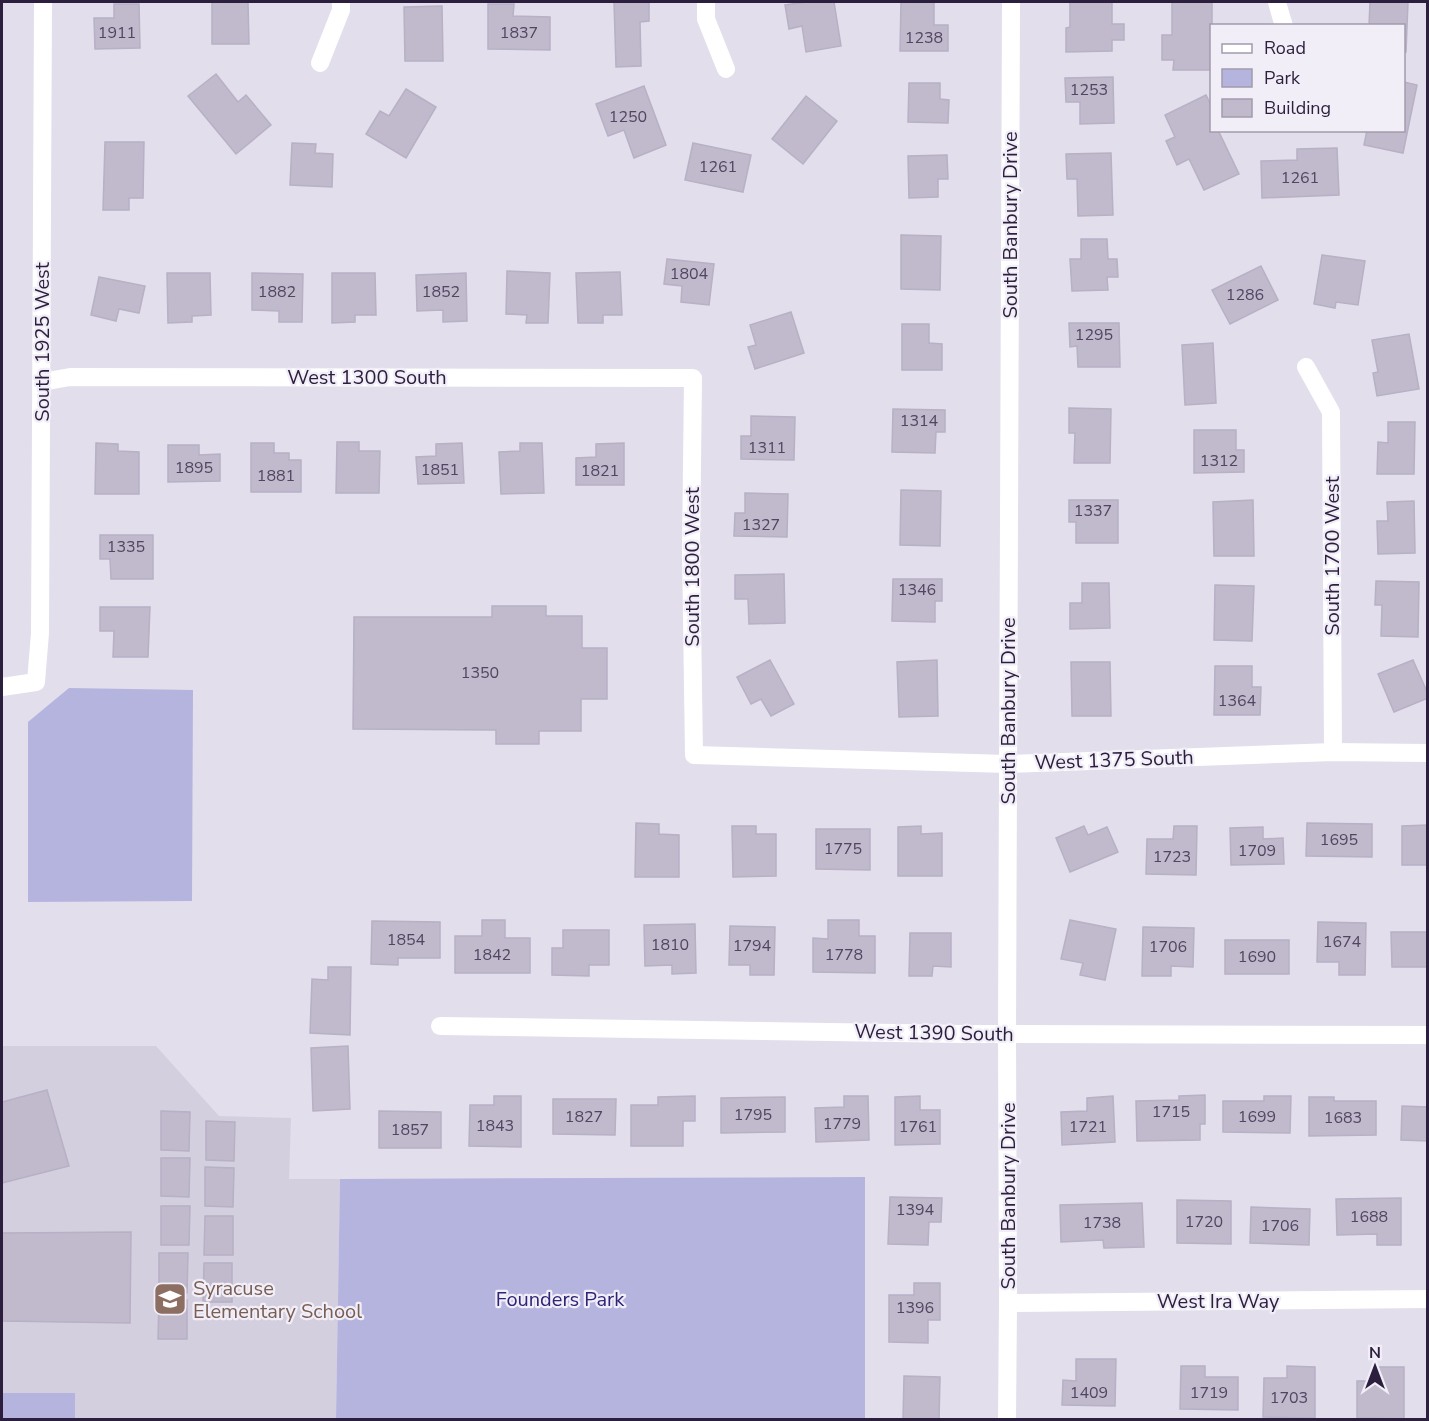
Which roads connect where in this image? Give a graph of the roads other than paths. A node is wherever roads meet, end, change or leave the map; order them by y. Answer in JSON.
{"nodes":[{"id":1,"x":43,"y":2,"type":"edge"},
{"id":2,"x":341,"y":2,"type":"edge"},
{"id":3,"x":706,"y":2,"type":"edge"},
{"id":4,"x":1011,"y":2,"type":"edge"},
{"id":5,"x":1278,"y":2,"type":"edge"},
{"id":6,"x":1283,"y":24,"type":"edge"},
{"id":7,"x":321,"y":63,"type":"dead end"},
{"id":8,"x":726,"y":69,"type":"dead end"},
{"id":9,"x":1306,"y":367,"type":"dead end"},
{"id":10,"x":693,"y":378,"type":"joint"},
{"id":11,"x":42,"y":382,"type":"junction"},
{"id":12,"x":2,"y":687,"type":"edge"},
{"id":13,"x":1333,"y":752,"type":"junction"},
{"id":14,"x":1428,"y":753,"type":"edge"},
{"id":15,"x":693,"y":755,"type":"joint"},
{"id":16,"x":1008,"y":764,"type":"junction"},
{"id":17,"x":440,"y":1026,"type":"dead end"},
{"id":18,"x":1007,"y":1034,"type":"junction"},
{"id":19,"x":1428,"y":1035,"type":"edge"},
{"id":20,"x":1428,"y":1299,"type":"edge"},
{"id":21,"x":1008,"y":1303,"type":"junction"},
{"id":22,"x":1007,"y":1419,"type":"edge"}],
"edges":[{"from":1,"to":11,"type":"street","name":"South 1925 West"},
{"from":2,"to":7,"type":"street"},
{"from":3,"to":8,"type":"street"},
{"from":4,"to":16,"type":"street","name":"South Banbury Drive"},
{"from":5,"to":6,"type":"street"},
{"from":9,"to":13,"type":"street","name":"South 1700 West"},
{"from":10,"to":11,"type":"street","name":"West 1300 South"},
{"from":10,"to":15,"type":"street","name":"South 1800 West"},
{"from":11,"to":12,"type":"street","name":"South 1925 West"},
{"from":13,"to":14,"type":"street","name":"West 1375 South"},
{"from":13,"to":16,"type":"street","name":"West 1375 South"},
{"from":15,"to":16,"type":"street","name":"West 1375 South"},
{"from":16,"to":18,"type":"street","name":"South Banbury Drive"},
{"from":17,"to":18,"type":"street","name":"West 1390 South"},
{"from":18,"to":19,"type":"street","name":"West 1390 South"},
{"from":18,"to":21,"type":"street","name":"South Banbury Drive"},
{"from":20,"to":21,"type":"street","name":"West Ira Way"},
{"from":21,"to":22,"type":"street","name":"South Banbury Drive"}]}
